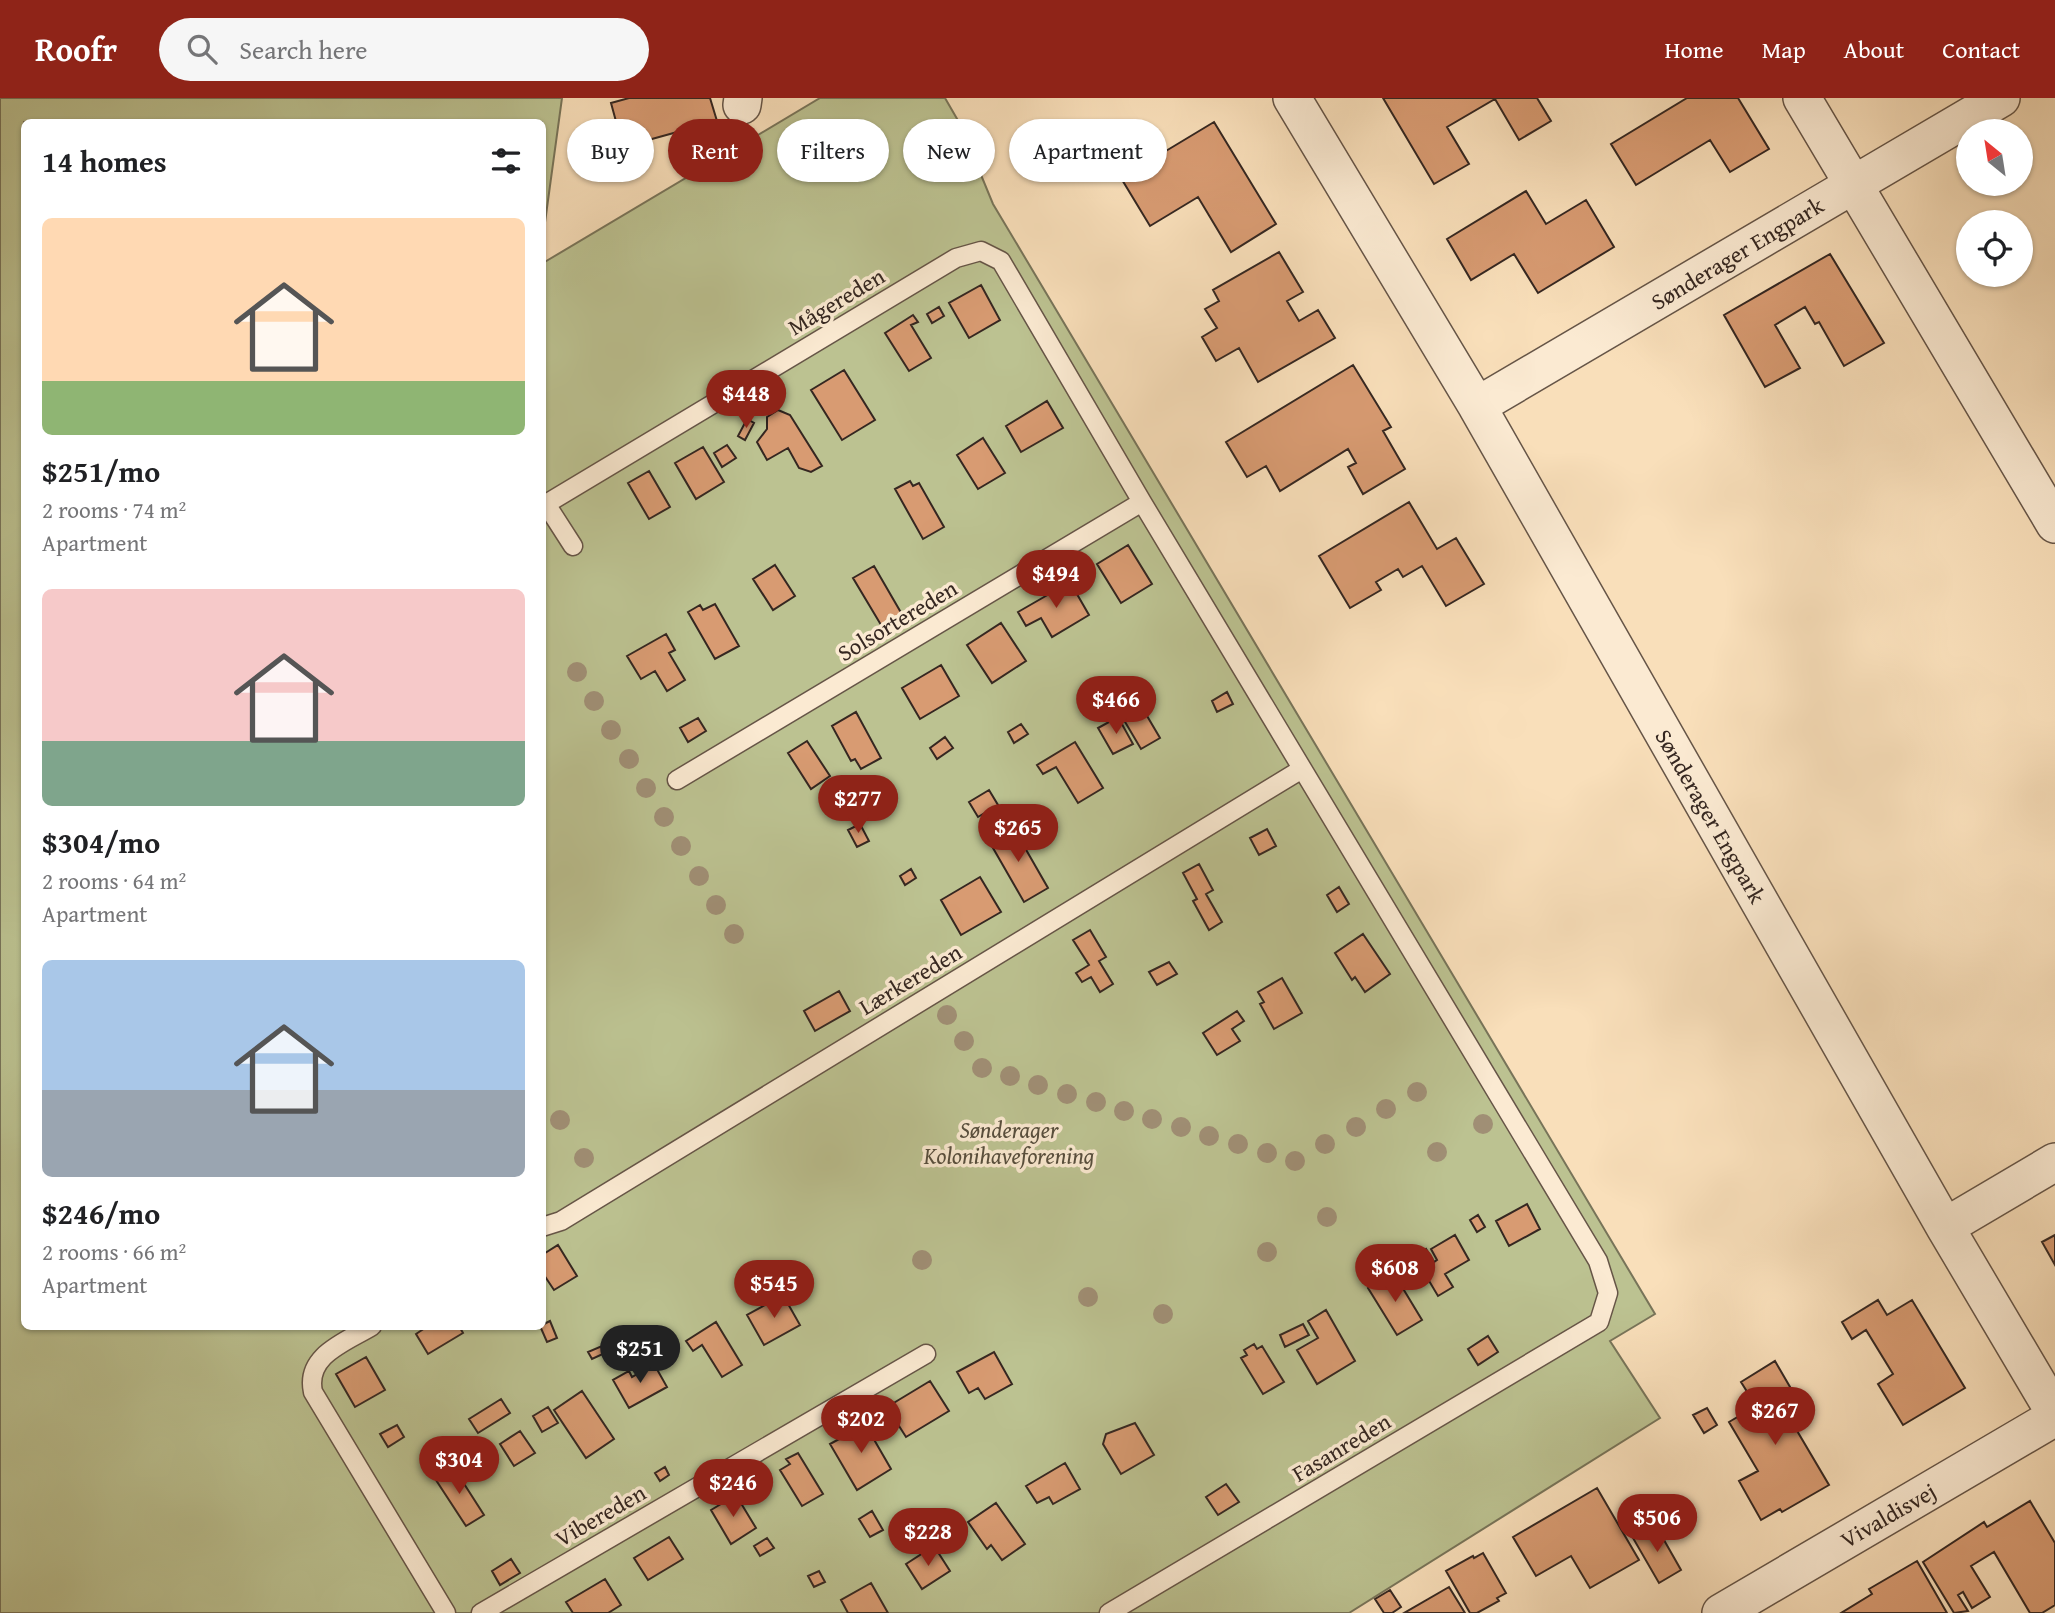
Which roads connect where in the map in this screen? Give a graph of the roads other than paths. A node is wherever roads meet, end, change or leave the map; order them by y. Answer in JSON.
{"nodes":[{"id":1,"x":1292,"y":98,"type":"edge"},
{"id":2,"x":1801,"y":98,"type":"edge"},
{"id":3,"x":2001,"y":98,"type":"edge"},
{"id":4,"x":1851,"y":185,"type":"junction"},
{"id":5,"x":1477,"y":406,"type":"junction"},
{"id":6,"x":1142,"y":502,"type":"junction"},
{"id":7,"x":2055,"y":524,"type":"edge"},
{"id":8,"x":573,"y":546,"type":"dead end"},
{"id":9,"x":1302,"y":769,"type":"junction"},
{"id":10,"x":677,"y":780,"type":"dead end"},
{"id":11,"x":2055,"y":1162,"type":"edge"},
{"id":12,"x":546,"y":1226,"type":"edge"},
{"id":13,"x":1945,"y":1227,"type":"junction"},
{"id":14,"x":366,"y":1330,"type":"edge"},
{"id":15,"x":926,"y":1353,"type":"dead end"},
{"id":16,"x":2055,"y":1415,"type":"edge"},
{"id":17,"x":446,"y":1613,"type":"edge"},
{"id":18,"x":481,"y":1613,"type":"edge"},
{"id":19,"x":1109,"y":1613,"type":"edge"},
{"id":20,"x":1721,"y":1613,"type":"edge"}],
"edges":[{"from":1,"to":5,"type":"street","name":"Sønderager Engpark"},
{"from":2,"to":4,"type":"street"},
{"from":3,"to":4,"type":"street","name":"Sønderager Engpark"},
{"from":4,"to":5,"type":"street","name":"Sønderager Engpark"},
{"from":4,"to":7,"type":"street"},
{"from":5,"to":13,"type":"street","name":"Sønderager Engpark"},
{"from":6,"to":8,"type":"lane","name":"Mågereden"},
{"from":6,"to":9,"type":"lane"},
{"from":6,"to":10,"type":"lane","name":"Solsortereden"},
{"from":9,"to":12,"type":"lane","name":"Lærkereden"},
{"from":9,"to":19,"type":"lane","name":"Fasanreden"},
{"from":11,"to":13,"type":"street"},
{"from":13,"to":16,"type":"street","name":"Sønderager Engpark"},
{"from":14,"to":17,"type":"lane"},
{"from":15,"to":18,"type":"lane","name":"Vibereden"},
{"from":16,"to":20,"type":"street","name":"Vivaldisvej"}]}
